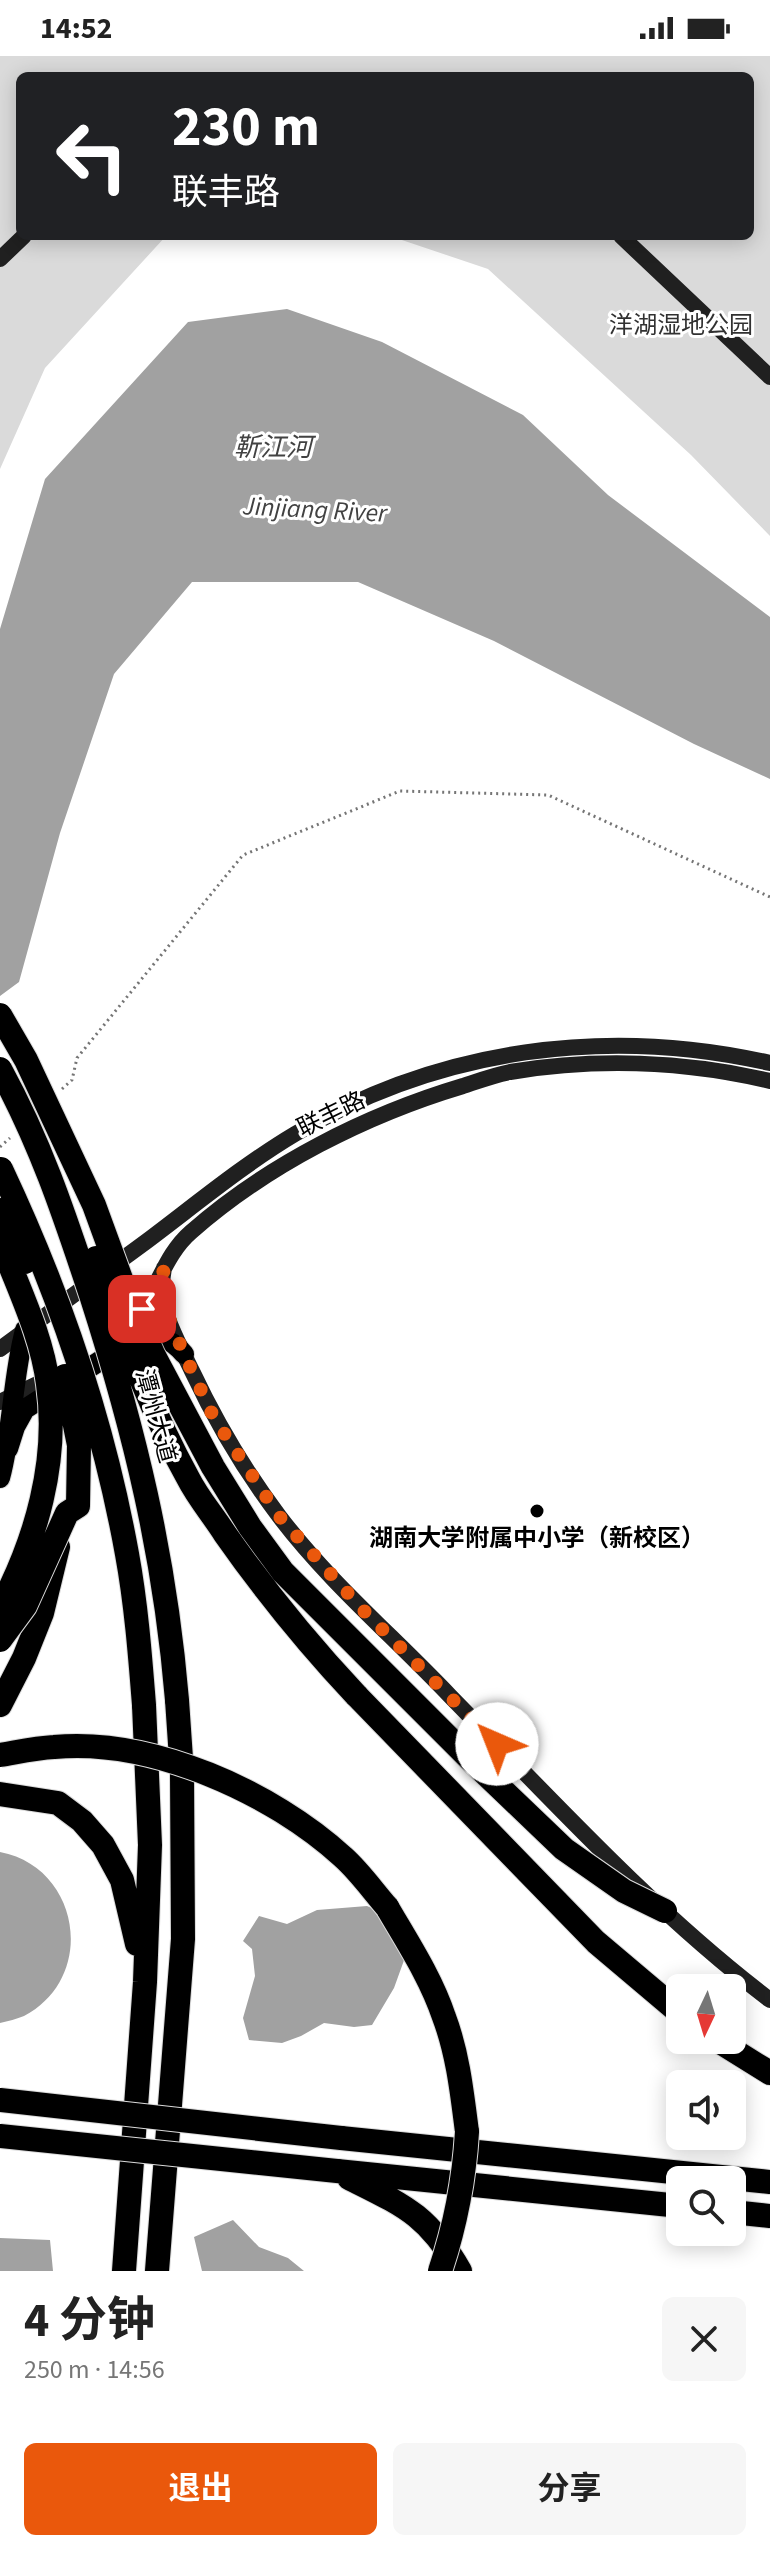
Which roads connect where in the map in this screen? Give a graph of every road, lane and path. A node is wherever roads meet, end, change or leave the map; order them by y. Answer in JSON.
{"nodes":[{"id":1,"x":16,"y":232,"type":"edge"},
{"id":2,"x":20,"y":240,"type":"edge"},
{"id":3,"x":625,"y":240,"type":"edge"},
{"id":4,"x":639,"y":240,"type":"edge"},
{"id":5,"x":0,"y":247,"type":"edge"},
{"id":6,"x":0,"y":259,"type":"edge"},
{"id":7,"x":770,"y":365,"type":"edge"},
{"id":8,"x":770,"y":377,"type":"edge"},
{"id":9,"x":770,"y":897,"type":"edge"},
{"id":10,"x":0,"y":1015,"type":"edge"},
{"id":11,"x":770,"y":1063,"type":"edge"},
{"id":12,"x":0,"y":1069,"type":"edge"},
{"id":13,"x":770,"y":1081,"type":"edge"},
{"id":14,"x":51,"y":1090,"type":"junction"},
{"id":15,"x":10,"y":1138,"type":"dead end"},
{"id":16,"x":0,"y":1147,"type":"edge"},
{"id":17,"x":0,"y":1168,"type":"edge"},
{"id":18,"x":0,"y":1210,"type":"edge"},
{"id":19,"x":0,"y":1239,"type":"edge"},
{"id":20,"x":164,"y":1268,"type":"junction"},
{"id":21,"x":25,"y":1330,"type":"junction"},
{"id":22,"x":0,"y":1349,"type":"edge"},
{"id":23,"x":184,"y":1354,"type":"junction"},
{"id":24,"x":6,"y":1400,"type":"edge"},
{"id":25,"x":8,"y":1449,"type":"junction"},
{"id":26,"x":0,"y":1478,"type":"edge"},
{"id":27,"x":67,"y":1513,"type":"junction"},
{"id":28,"x":0,"y":1608,"type":"edge"},
{"id":29,"x":0,"y":1640,"type":"edge"},
{"id":30,"x":0,"y":1705,"type":"edge"},
{"id":31,"x":0,"y":1755,"type":"edge"},
{"id":32,"x":0,"y":1794,"type":"edge"},
{"id":33,"x":665,"y":1911,"type":"junction"},
{"id":34,"x":145,"y":1982,"type":"junction"},
{"id":35,"x":770,"y":2000,"type":"edge"},
{"id":36,"x":666,"y":2001,"type":"edge"},
{"id":37,"x":739,"y":2054,"type":"edge"},
{"id":38,"x":770,"y":2073,"type":"edge"},
{"id":39,"x":0,"y":2100,"type":"edge"},
{"id":40,"x":0,"y":2136,"type":"edge"},
{"id":41,"x":337,"y":2171,"type":"junction"},
{"id":42,"x":770,"y":2182,"type":"edge"},
{"id":43,"x":666,"y":2205,"type":"edge"},
{"id":44,"x":746,"y":2213,"type":"edge"},
{"id":45,"x":770,"y":2216,"type":"edge"},
{"id":46,"x":124,"y":2271,"type":"edge"},
{"id":47,"x":157,"y":2271,"type":"edge"},
{"id":48,"x":440,"y":2271,"type":"edge"},
{"id":49,"x":460,"y":2271,"type":"edge"}],
"edges":[{"from":1,"to":5,"type":"main road"},
{"from":2,"to":6,"type":"main road"},
{"from":3,"to":8,"type":"main road"},
{"from":4,"to":7,"type":"main road"},
{"from":9,"to":14,"type":"path"},
{"from":10,"to":14,"type":"highway","bridge":true},
{"from":11,"to":21,"type":"main road","name":"联丰路"},
{"from":12,"to":47,"type":"highway","name":"潭州大道","bridge":true},
{"from":13,"to":20,"type":"main road","name":"联丰路"},
{"from":14,"to":33,"type":"highway","bridge":true},
{"from":14,"to":36,"type":"highway","bridge":true},
{"from":15,"to":16,"type":"path"},
{"from":17,"to":34,"type":"highway","bridge":true},
{"from":18,"to":27,"type":"highway","bridge":true},
{"from":19,"to":28,"type":"highway","bridge":true},
{"from":20,"to":23,"type":"main road"},
{"from":20,"to":24,"type":"main road","name":"联丰路"},
{"from":21,"to":22,"type":"main road","name":"联丰路"},
{"from":21,"to":24,"type":"main road"},
{"from":23,"to":25,"type":"main road"},
{"from":23,"to":33,"type":"main road"},
{"from":24,"to":25,"type":"main road"},
{"from":25,"to":26,"type":"main road"},
{"from":27,"to":29,"type":"highway","bridge":true},
{"from":27,"to":30,"type":"highway","bridge":true},
{"from":31,"to":48,"type":"highway","bridge":true},
{"from":32,"to":34,"type":"highway"},
{"from":33,"to":35,"type":"main road"},
{"from":34,"to":46,"type":"highway"},
{"from":37,"to":38,"type":"highway"},
{"from":39,"to":42,"type":"highway","bridge":true},
{"from":40,"to":41,"type":"highway","bridge":true},
{"from":41,"to":43,"type":"highway"},
{"from":41,"to":49,"type":"highway"},
{"from":44,"to":45,"type":"highway"}]}
